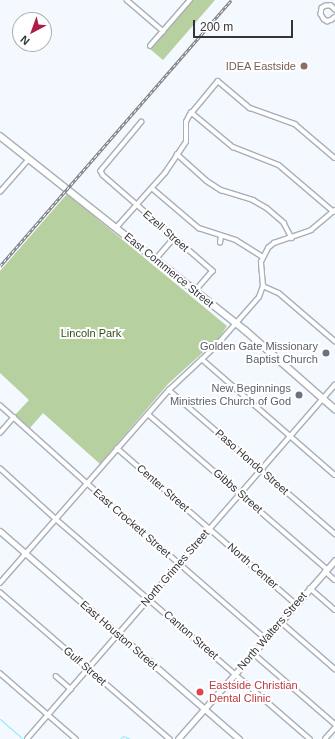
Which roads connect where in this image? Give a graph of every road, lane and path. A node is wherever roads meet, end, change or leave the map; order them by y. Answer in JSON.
{"nodes":[{"id":1,"x":128,"y":0,"type":"edge"},
{"id":2,"x":190,"y":0,"type":"edge"},
{"id":3,"x":335,"y":10,"type":"edge"},
{"id":4,"x":335,"y":17,"type":"edge"},
{"id":5,"x":331,"y":20,"type":"junction"},
{"id":6,"x":335,"y":24,"type":"edge"},
{"id":7,"x":163,"y":31,"type":"junction"},
{"id":8,"x":150,"y":46,"type":"dead end"},
{"id":9,"x":191,"y":112,"type":"junction"},
{"id":10,"x":142,"y":122,"type":"dead end"},
{"id":11,"x":0,"y":136,"type":"edge"},
{"id":12,"x":177,"y":154,"type":"junction"},
{"id":13,"x":335,"y":158,"type":"edge"},
{"id":14,"x":29,"y":159,"type":"junction"},
{"id":15,"x":152,"y":188,"type":"junction"},
{"id":16,"x":0,"y":192,"type":"edge"},
{"id":17,"x":137,"y":205,"type":"junction"},
{"id":18,"x":334,"y":211,"type":"edge"},
{"id":19,"x":116,"y":228,"type":"junction"},
{"id":20,"x":221,"y":236,"type":"junction"},
{"id":21,"x":174,"y":238,"type":"junction"},
{"id":22,"x":292,"y":238,"type":"junction"},
{"id":23,"x":220,"y":243,"type":"dead end"},
{"id":24,"x":263,"y":257,"type":"junction"},
{"id":25,"x":155,"y":260,"type":"junction"},
{"id":26,"x":263,"y":286,"type":"junction"},
{"id":27,"x":195,"y":292,"type":"junction"},
{"id":28,"x":236,"y":324,"type":"junction"},
{"id":29,"x":335,"y":341,"type":"edge"},
{"id":30,"x":202,"y":359,"type":"junction"},
{"id":31,"x":335,"y":385,"type":"edge"},
{"id":32,"x":169,"y":390,"type":"junction"},
{"id":33,"x":323,"y":398,"type":"junction"},
{"id":34,"x":0,"y":405,"type":"edge"},
{"id":35,"x":335,"y":409,"type":"edge"},
{"id":36,"x":148,"y":414,"type":"junction"},
{"id":37,"x":14,"y":417,"type":"junction"},
{"id":38,"x":0,"y":433,"type":"edge"},
{"id":39,"x":290,"y":436,"type":"junction"},
{"id":40,"x":117,"y":448,"type":"junction"},
{"id":41,"x":0,"y":468,"type":"edge"},
{"id":42,"x":260,"y":469,"type":"junction"},
{"id":43,"x":335,"y":475,"type":"edge"},
{"id":44,"x":87,"y":483,"type":"junction"},
{"id":45,"x":240,"y":493,"type":"junction"},
{"id":46,"x":56,"y":519,"type":"junction"},
{"id":47,"x":209,"y":528,"type":"junction"},
{"id":48,"x":0,"y":531,"type":"edge"},
{"id":49,"x":335,"y":534,"type":"edge"},
{"id":50,"x":26,"y":554,"type":"junction"},
{"id":51,"x":335,"y":560,"type":"edge"},
{"id":52,"x":179,"y":564,"type":"junction"},
{"id":53,"x":326,"y":570,"type":"junction"},
{"id":54,"x":335,"y":580,"type":"edge"},
{"id":55,"x":0,"y":583,"type":"edge"},
{"id":56,"x":310,"y":588,"type":"junction"},
{"id":57,"x":0,"y":592,"type":"edge"},
{"id":58,"x":149,"y":599,"type":"junction"},
{"id":59,"x":296,"y":604,"type":"junction"},
{"id":60,"x":335,"y":610,"type":"edge"},
{"id":61,"x":281,"y":622,"type":"junction"},
{"id":62,"x":118,"y":634,"type":"junction"},
{"id":63,"x":266,"y":639,"type":"junction"},
{"id":64,"x":253,"y":653,"type":"junction"},
{"id":65,"x":88,"y":669,"type":"junction"},
{"id":66,"x":335,"y":669,"type":"edge"},
{"id":67,"x":0,"y":673,"type":"edge"},
{"id":68,"x":235,"y":674,"type":"junction"},
{"id":69,"x":56,"y":676,"type":"dead end"},
{"id":70,"x":71,"y":689,"type":"junction"},
{"id":71,"x":204,"y":709,"type":"junction"},
{"id":72,"x":48,"y":714,"type":"junction"},
{"id":73,"x":335,"y":724,"type":"edge"},
{"id":74,"x":335,"y":728,"type":"edge"},
{"id":75,"x":28,"y":738,"type":"edge"},
{"id":76,"x":76,"y":739,"type":"edge"},
{"id":77,"x":170,"y":739,"type":"edge"},
{"id":78,"x":178,"y":739,"type":"edge"},
{"id":79,"x":239,"y":739,"type":"edge"},
{"id":80,"x":310,"y":739,"type":"edge"},
{"id":81,"x":325,"y":739,"type":"edge"}],
"edges":[{"from":1,"to":7,"type":"street"},
{"from":2,"to":7,"type":"street"},
{"from":3,"to":5,"type":"street"},
{"from":4,"to":5,"type":"street"},
{"from":5,"to":6,"type":"street"},
{"from":7,"to":8,"type":"street"},
{"from":9,"to":12,"type":"street"},
{"from":9,"to":13,"type":"street"},
{"from":9,"to":18,"type":"street"},
{"from":10,"to":17,"type":"street","name":"Ezell Street"},
{"from":11,"to":14,"type":"main road","name":"East Commerce Street"},
{"from":12,"to":15,"type":"street"},
{"from":12,"to":22,"type":"street"},
{"from":14,"to":16,"type":"street"},
{"from":14,"to":19,"type":"main road","name":"East Commerce Street"},
{"from":15,"to":17,"type":"street"},
{"from":15,"to":20,"type":"street"},
{"from":17,"to":19,"type":"street"},
{"from":17,"to":21,"type":"street","name":"Ezell Street"},
{"from":18,"to":22,"type":"street"},
{"from":19,"to":25,"type":"main road","name":"East Commerce Street"},
{"from":20,"to":23,"type":"street"},
{"from":20,"to":24,"type":"street"},
{"from":21,"to":25,"type":"street"},
{"from":21,"to":27,"type":"street","name":"Ezell Street"},
{"from":22,"to":24,"type":"street"},
{"from":24,"to":26,"type":"street"},
{"from":25,"to":27,"type":"main road","name":"East Commerce Street"},
{"from":26,"to":28,"type":"street"},
{"from":26,"to":29,"type":"street"},
{"from":27,"to":28,"type":"main road","name":"East Commerce Street"},
{"from":28,"to":30,"type":"street"},
{"from":28,"to":33,"type":"main road","name":"East Commerce Street"},
{"from":30,"to":32,"type":"street"},
{"from":30,"to":39,"type":"street"},
{"from":31,"to":33,"type":"street","name":"North Grimes Street"},
{"from":32,"to":36,"type":"street"},
{"from":32,"to":42,"type":"street","name":"Paso Hondo Street"},
{"from":33,"to":35,"type":"main road","name":"East Commerce Street"},
{"from":33,"to":39,"type":"street","name":"North Grimes Street"},
{"from":34,"to":37,"type":"street","name":"East Crockett Street"},
{"from":36,"to":40,"type":"street"},
{"from":36,"to":45,"type":"street","name":"Gibbs Street"},
{"from":37,"to":38,"type":"street"},
{"from":37,"to":44,"type":"street","name":"East Crockett Street"},
{"from":39,"to":42,"type":"street","name":"North Grimes Street"},
{"from":39,"to":43,"type":"street"},
{"from":40,"to":44,"type":"street"},
{"from":40,"to":47,"type":"street","name":"Center Street"},
{"from":41,"to":46,"type":"street","name":"Canton Street"},
{"from":42,"to":45,"type":"street","name":"North Grimes Street"},
{"from":42,"to":49,"type":"street","name":"Paso Hondo Street"},
{"from":44,"to":46,"type":"street"},
{"from":44,"to":52,"type":"street","name":"East Crockett Street"},
{"from":45,"to":47,"type":"street","name":"North Grimes Street"},
{"from":45,"to":53,"type":"street","name":"Gibbs Street"},
{"from":46,"to":50,"type":"street"},
{"from":46,"to":58,"type":"street","name":"Canton Street"},
{"from":47,"to":52,"type":"street","name":"North Grimes Street"},
{"from":47,"to":59,"type":"street","name":"North Center"},
{"from":48,"to":50,"type":"main road","name":"East Houston Street"},
{"from":50,"to":55,"type":"street"},
{"from":50,"to":62,"type":"main road","name":"East Houston Street"},
{"from":51,"to":53,"type":"main road","name":"North Walters Street"},
{"from":52,"to":58,"type":"street","name":"North Grimes Street"},
{"from":52,"to":63,"type":"street","name":"East Crockett Street"},
{"from":53,"to":54,"type":"street","name":"Gibbs Street"},
{"from":53,"to":56,"type":"main road","name":"North Walters Street"},
{"from":56,"to":59,"type":"main road","name":"North Walters Street"},
{"from":56,"to":60,"type":"street"},
{"from":57,"to":65,"type":"street","name":"Gulf Street"},
{"from":58,"to":62,"type":"street","name":"North Grimes Street"},
{"from":58,"to":68,"type":"street","name":"Canton Street"},
{"from":59,"to":61,"type":"main road","name":"North Walters Street"},
{"from":61,"to":63,"type":"main road","name":"North Walters Street"},
{"from":61,"to":66,"type":"street"},
{"from":62,"to":65,"type":"street","name":"North Grimes Street"},
{"from":62,"to":71,"type":"main road","name":"East Houston Street"},
{"from":63,"to":64,"type":"main road","name":"North Walters Street"},
{"from":64,"to":68,"type":"main road","name":"North Walters Street"},
{"from":64,"to":73,"type":"street"},
{"from":65,"to":70,"type":"street","name":"North Grimes Street"},
{"from":65,"to":77,"type":"street","name":"Gulf Street"},
{"from":67,"to":72,"type":"street"},
{"from":68,"to":71,"type":"main road","name":"North Walters Street"},
{"from":68,"to":80,"type":"street","name":"Canton Street"},
{"from":69,"to":70,"type":"street"},
{"from":70,"to":72,"type":"street","name":"North Grimes Street"},
{"from":71,"to":78,"type":"main road","name":"North Walters Street"},
{"from":71,"to":79,"type":"main road","name":"East Houston Street"},
{"from":72,"to":75,"type":"street","name":"North Grimes Street"},
{"from":72,"to":76,"type":"street"},
{"from":74,"to":81,"type":"street"}]}
